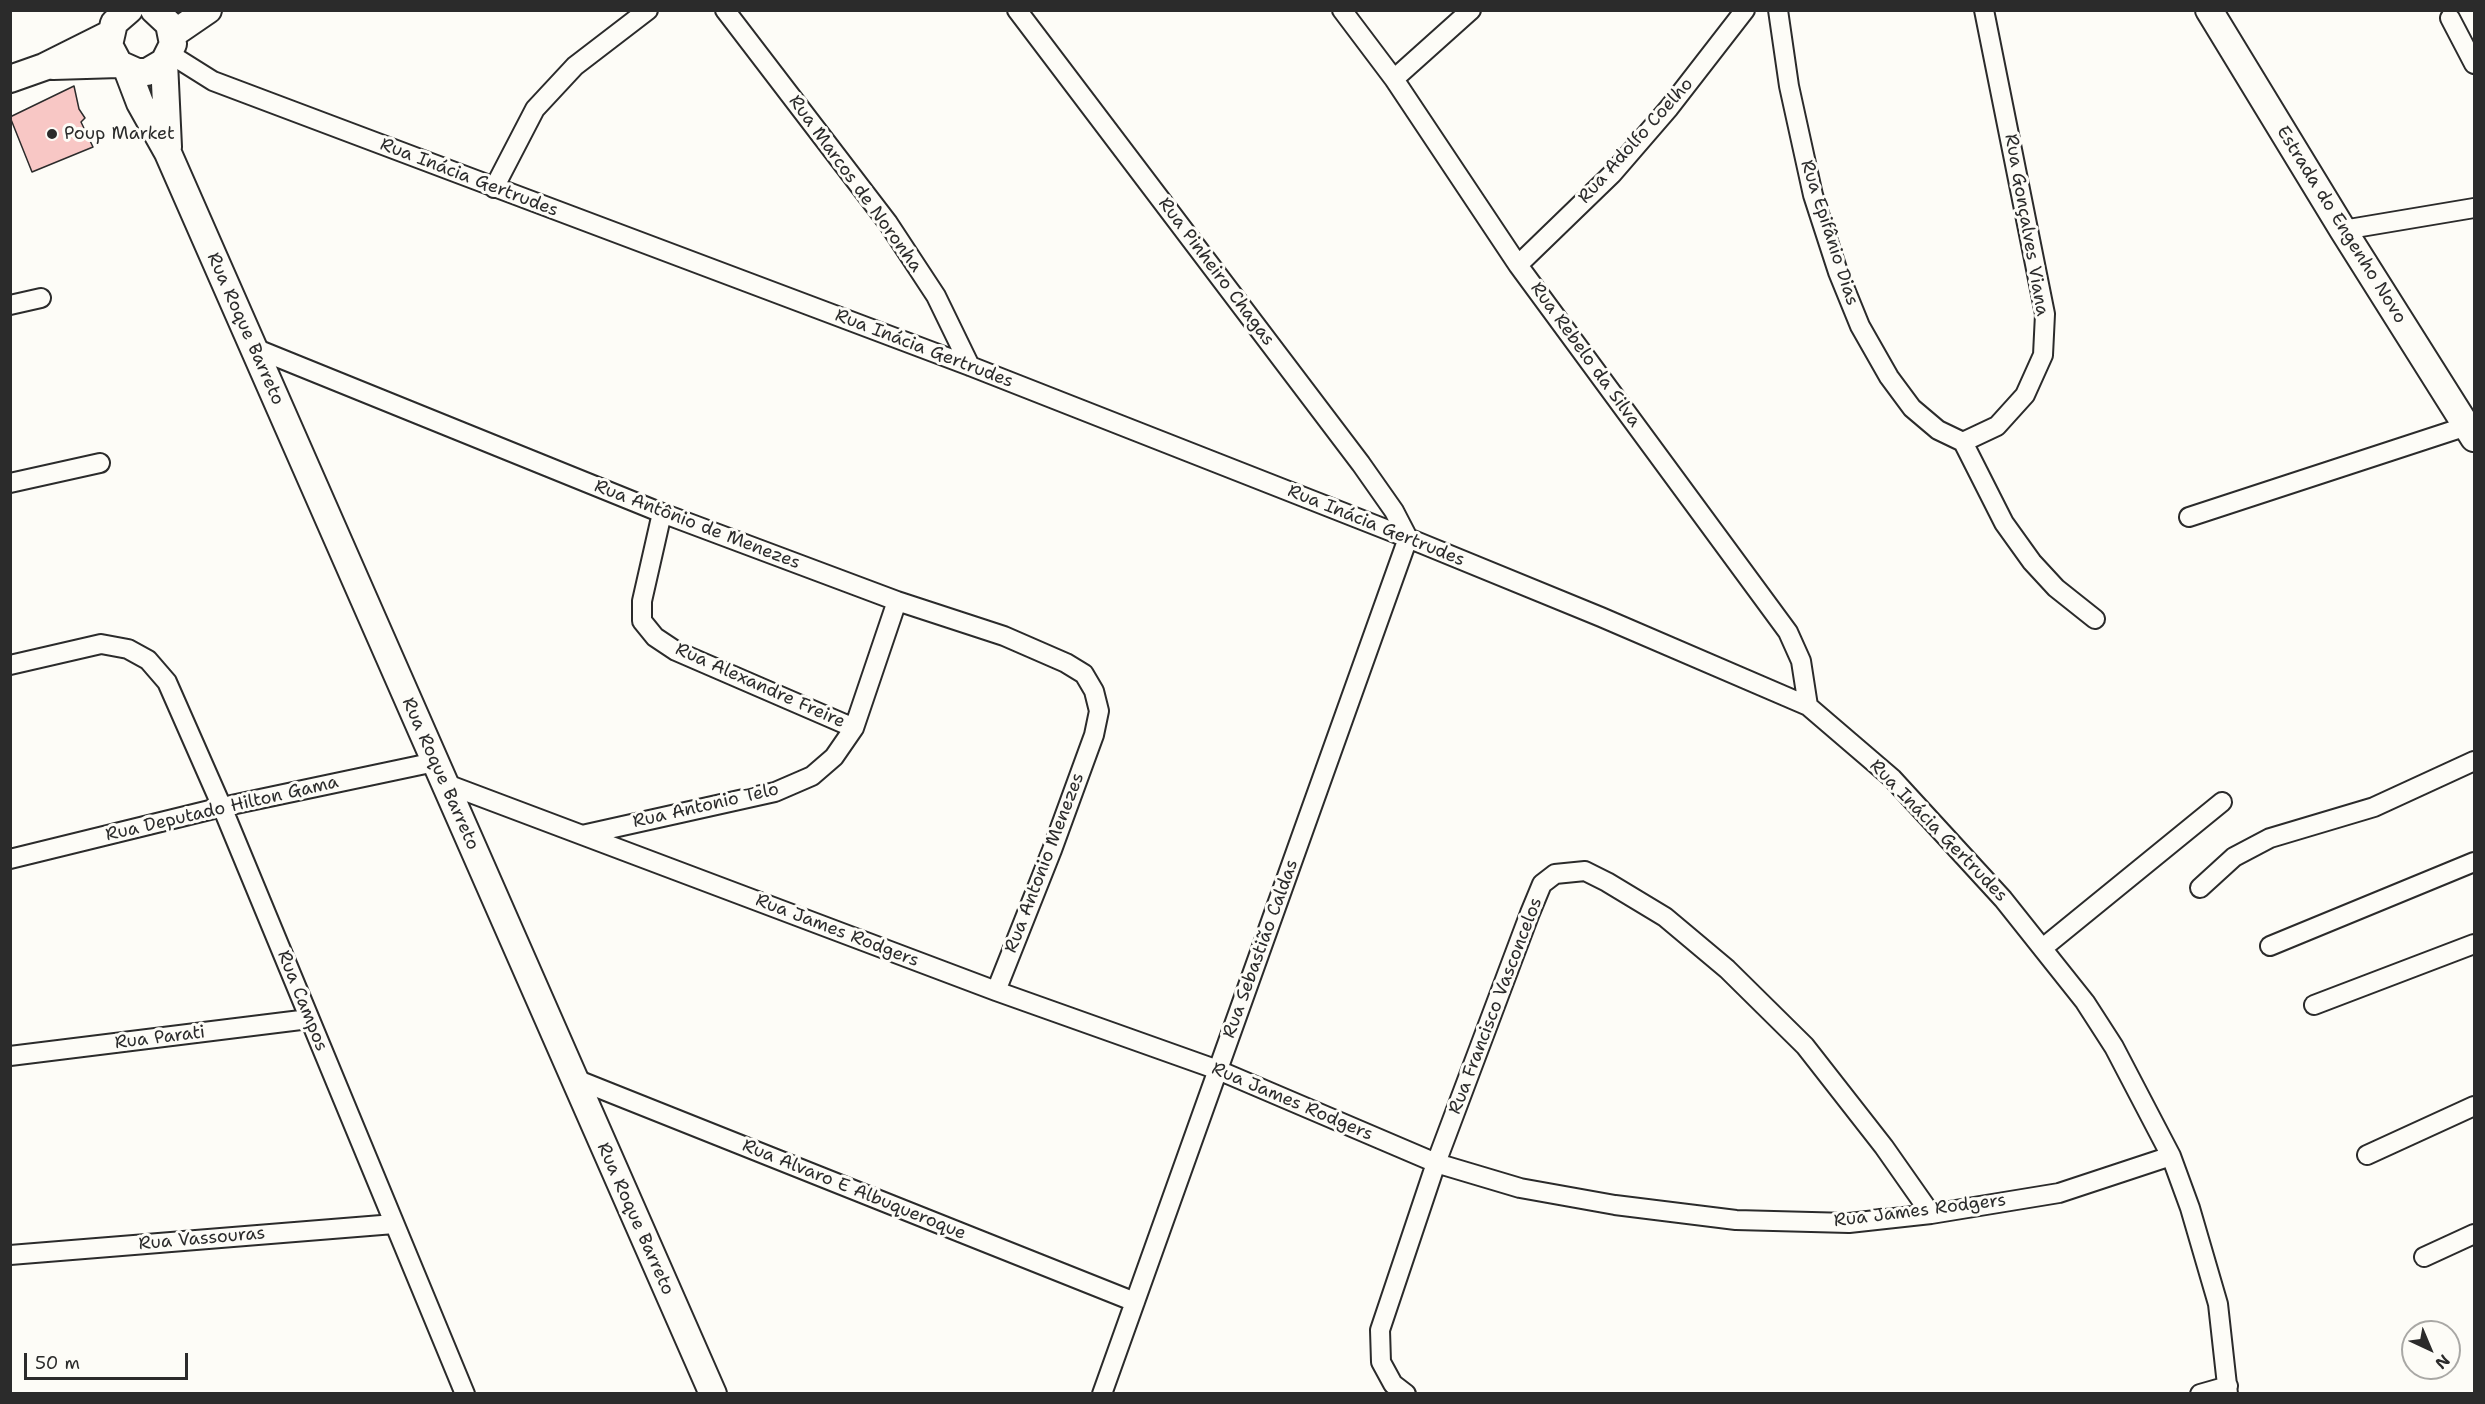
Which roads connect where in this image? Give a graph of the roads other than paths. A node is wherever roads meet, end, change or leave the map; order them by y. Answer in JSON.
{"nodes":[{"id":1,"x":154,"y":10,"type":"edge"},
{"id":2,"x":208,"y":10,"type":"edge"},
{"id":3,"x":648,"y":10,"type":"edge"},
{"id":4,"x":725,"y":10,"type":"edge"},
{"id":5,"x":1017,"y":10,"type":"edge"},
{"id":6,"x":1342,"y":10,"type":"edge"},
{"id":7,"x":1471,"y":10,"type":"edge"},
{"id":8,"x":1745,"y":10,"type":"edge"},
{"id":9,"x":1778,"y":10,"type":"edge"},
{"id":10,"x":1983,"y":10,"type":"edge"},
{"id":11,"x":2209,"y":10,"type":"edge"},
{"id":12,"x":119,"y":18,"type":"edge"},
{"id":13,"x":2450,"y":18,"type":"dead end"},
{"id":14,"x":169,"y":50,"type":"junction"},
{"id":15,"x":2475,"y":64,"type":"edge"},
{"id":16,"x":123,"y":66,"type":"junction"},
{"id":17,"x":44,"y":67,"type":"junction"},
{"id":18,"x":10,"y":79,"type":"edge"},
{"id":19,"x":1394,"y":79,"type":"junction"},
{"id":20,"x":168,"y":153,"type":"junction"},
{"id":21,"x":494,"y":188,"type":"junction"},
{"id":22,"x":2475,"y":208,"type":"edge"},
{"id":23,"x":2343,"y":230,"type":"junction"},
{"id":24,"x":1518,"y":265,"type":"junction"},
{"id":25,"x":41,"y":298,"type":"dead end"},
{"id":26,"x":10,"y":305,"type":"edge"},
{"id":27,"x":252,"y":347,"type":"junction"},
{"id":28,"x":970,"y":366,"type":"junction"},
{"id":29,"x":2471,"y":432,"type":"edge"},
{"id":30,"x":1963,"y":442,"type":"junction"},
{"id":31,"x":100,"y":463,"type":"dead end"},
{"id":32,"x":10,"y":483,"type":"edge"},
{"id":33,"x":662,"y":513,"type":"junction"},
{"id":34,"x":2189,"y":517,"type":"dead end"},
{"id":35,"x":1408,"y":538,"type":"junction"},
{"id":36,"x":897,"y":601,"type":"junction"},
{"id":37,"x":2095,"y":619,"type":"dead end"},
{"id":38,"x":10,"y":665,"type":"edge"},
{"id":39,"x":1808,"y":706,"type":"junction"},
{"id":40,"x":854,"y":728,"type":"junction"},
{"id":41,"x":1094,"y":735,"type":"joint"},
{"id":42,"x":2475,"y":761,"type":"edge"},
{"id":43,"x":439,"y":772,"type":"junction"},
{"id":44,"x":2222,"y":801,"type":"dead end"},
{"id":45,"x":222,"y":807,"type":"junction"},
{"id":46,"x":582,"y":836,"type":"junction"},
{"id":47,"x":10,"y":859,"type":"edge"},
{"id":48,"x":2475,"y":862,"type":"edge"},
{"id":49,"x":2200,"y":888,"type":"dead end"},
{"id":50,"x":2475,"y":944,"type":"edge"},
{"id":51,"x":2270,"y":946,"type":"dead end"},
{"id":52,"x":2044,"y":947,"type":"junction"},
{"id":53,"x":996,"y":991,"type":"junction"},
{"id":54,"x":2314,"y":1005,"type":"dead end"},
{"id":55,"x":309,"y":1019,"type":"junction"},
{"id":56,"x":10,"y":1056,"type":"edge"},
{"id":57,"x":1218,"y":1070,"type":"junction"},
{"id":58,"x":573,"y":1078,"type":"junction"},
{"id":59,"x":2475,"y":1106,"type":"edge"},
{"id":60,"x":2367,"y":1155,"type":"dead end"},
{"id":61,"x":2171,"y":1156,"type":"junction"},
{"id":62,"x":1436,"y":1162,"type":"junction"},
{"id":63,"x":1931,"y":1214,"type":"junction"},
{"id":64,"x":394,"y":1224,"type":"junction"},
{"id":65,"x":2475,"y":1233,"type":"edge"},
{"id":66,"x":10,"y":1255,"type":"edge"},
{"id":67,"x":2424,"y":1257,"type":"dead end"},
{"id":68,"x":1135,"y":1302,"type":"junction"},
{"id":69,"x":2228,"y":1390,"type":"edge"},
{"id":70,"x":465,"y":1394,"type":"edge"},
{"id":71,"x":713,"y":1394,"type":"edge"},
{"id":72,"x":1102,"y":1394,"type":"edge"},
{"id":73,"x":1406,"y":1394,"type":"edge"},
{"id":74,"x":2200,"y":1394,"type":"edge"}],
"edges":[{"from":1,"to":14,"type":"street"},
{"from":2,"to":14,"type":"street"},
{"from":3,"to":21,"type":"street"},
{"from":4,"to":28,"type":"street","name":"Rua Marcos de Noronha"},
{"from":5,"to":35,"type":"street","name":"Rua Pinheiro Chagas"},
{"from":6,"to":19,"type":"street","name":"Rua Rebelo da Silva"},
{"from":7,"to":19,"type":"street"},
{"from":8,"to":24,"type":"street","name":"Rua Adolfo Coelho"},
{"from":9,"to":30,"type":"street","name":"Rua Epifânio Dias"},
{"from":10,"to":30,"type":"street","name":"Rua Gonçalves Viana"},
{"from":11,"to":23,"type":"street","name":"Estrada do Engenho Novo"},
{"from":12,"to":16,"type":"street","name":"Rua Roque Barreto"},
{"from":12,"to":17,"type":"street"},
{"from":13,"to":15,"type":"street"},
{"from":14,"to":16,"type":"street"},
{"from":14,"to":20,"type":"street","name":"Rua Roque Barreto"},
{"from":14,"to":21,"type":"street","name":"Rua Inácia Gertrudes"},
{"from":16,"to":17,"type":"street"},
{"from":16,"to":20,"type":"street","name":"Rua Roque Barreto"},
{"from":17,"to":18,"type":"street"},
{"from":19,"to":24,"type":"street","name":"Rua Rebelo da Silva"},
{"from":20,"to":27,"type":"street","name":"Rua Roque Barreto"},
{"from":21,"to":28,"type":"street","name":"Rua Inácia Gertrudes"},
{"from":22,"to":23,"type":"street"},
{"from":23,"to":29,"type":"street","name":"Estrada do Engenho Novo"},
{"from":24,"to":39,"type":"street","name":"Rua Rebelo da Silva"},
{"from":25,"to":26,"type":"street"},
{"from":27,"to":33,"type":"street","name":"Rua Antônio de Menezes"},
{"from":27,"to":43,"type":"street","name":"Rua Roque Barreto"},
{"from":28,"to":35,"type":"street","name":"Rua Inácia Gertrudes"},
{"from":29,"to":34,"type":"street"},
{"from":30,"to":37,"type":"street"},
{"from":31,"to":32,"type":"street"},
{"from":33,"to":36,"type":"street","name":"Rua Antônio de Menezes"},
{"from":33,"to":40,"type":"street","name":"Rua Alexandre Freire"},
{"from":35,"to":39,"type":"street","name":"Rua Inácia Gertrudes"},
{"from":35,"to":57,"type":"street","name":"Rua Sebastião Caldas"},
{"from":36,"to":40,"type":"street","name":"Rua Antonio Telo"},
{"from":36,"to":41,"type":"street","name":"Rua Antônio de Menezes"},
{"from":38,"to":45,"type":"street","name":"Rua Campos"},
{"from":39,"to":52,"type":"street","name":"Rua Inácia Gertrudes"},
{"from":40,"to":46,"type":"street","name":"Rua Antonio Telo"},
{"from":41,"to":53,"type":"street","name":"Rua Antonio Menezes"},
{"from":42,"to":49,"type":"street"},
{"from":43,"to":45,"type":"street","name":"Rua Deputado Hilton Gama"},
{"from":43,"to":46,"type":"street","name":"Rua James Rodgers"},
{"from":43,"to":58,"type":"street","name":"Rua Roque Barreto"},
{"from":44,"to":52,"type":"street"},
{"from":45,"to":47,"type":"street","name":"Rua Deputado Hilton Gama"},
{"from":45,"to":55,"type":"street","name":"Rua Campos"},
{"from":46,"to":53,"type":"street","name":"Rua James Rodgers"},
{"from":48,"to":51,"type":"street"},
{"from":50,"to":54,"type":"street"},
{"from":52,"to":61,"type":"street","name":"Rua Inácia Gertrudes"},
{"from":53,"to":57,"type":"street","name":"Rua James Rodgers"},
{"from":55,"to":56,"type":"street","name":"Rua Parati"},
{"from":55,"to":64,"type":"street","name":"Rua Campos"},
{"from":57,"to":62,"type":"street","name":"Rua James Rodgers"},
{"from":57,"to":68,"type":"street","name":"Rua Sebastião Caldas"},
{"from":58,"to":68,"type":"street","name":"Rua Alvaro E Albuqueroque"},
{"from":58,"to":71,"type":"street","name":"Rua Roque Barreto"},
{"from":59,"to":60,"type":"street"},
{"from":61,"to":63,"type":"street","name":"Rua James Rodgers"},
{"from":61,"to":69,"type":"street","name":"Rua Inácia Gertrudes"},
{"from":62,"to":63,"type":"street","name":"Rua James Rodgers"},
{"from":62,"to":63,"type":"street","name":"Rua Francisco Vasconcelos"},
{"from":62,"to":73,"type":"street","name":"Rua Francisco Vasconcelos"},
{"from":64,"to":66,"type":"street","name":"Rua Vassouras"},
{"from":64,"to":70,"type":"street","name":"Rua Campos"},
{"from":65,"to":67,"type":"street"},
{"from":68,"to":72,"type":"street","name":"Rua Sebastião Caldas"},
{"from":69,"to":74,"type":"street"}]}
